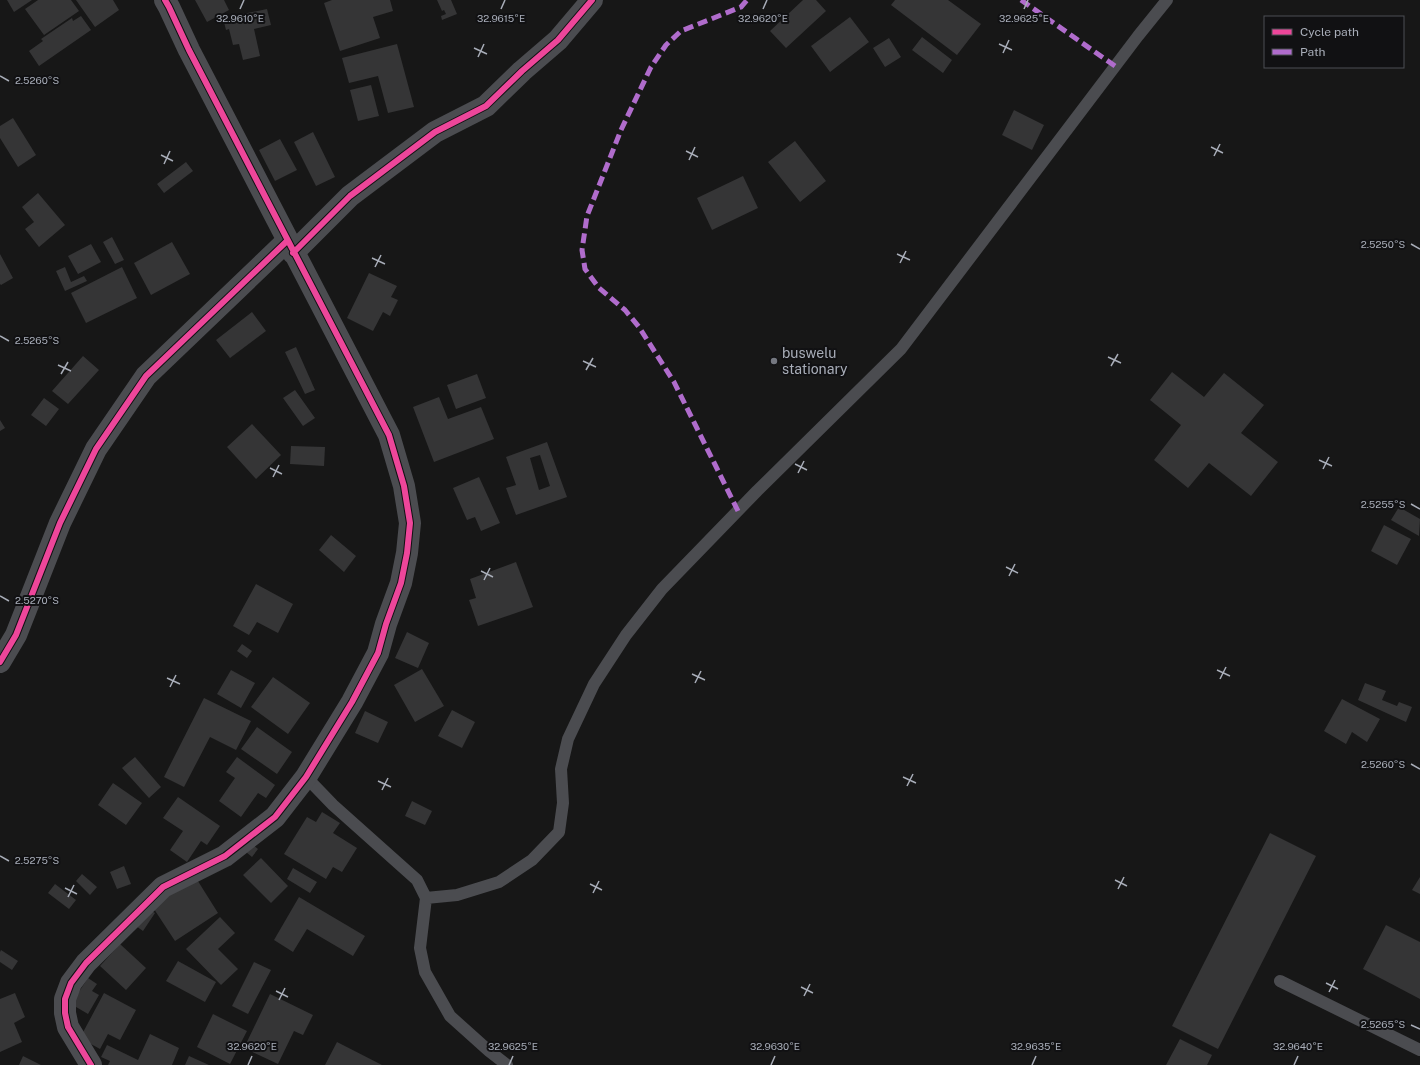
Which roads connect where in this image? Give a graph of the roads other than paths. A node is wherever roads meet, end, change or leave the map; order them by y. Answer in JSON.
{"nodes":[{"id":1,"x":165,"y":0,"type":"edge"},
{"id":2,"x":592,"y":0,"type":"edge"},
{"id":3,"x":1167,"y":0,"type":"edge"},
{"id":4,"x":290,"y":247,"type":"junction"},
{"id":5,"x":0,"y":662,"type":"edge"},
{"id":6,"x":306,"y":777,"type":"junction"},
{"id":7,"x":426,"y":898,"type":"junction"},
{"id":8,"x":1280,"y":981,"type":"dead end"},
{"id":9,"x":1420,"y":1050,"type":"edge"},
{"id":10,"x":91,"y":1065,"type":"edge"},
{"id":11,"x":507,"y":1065,"type":"edge"}],
"edges":[{"from":1,"to":4,"type":"street"},
{"from":2,"to":4,"type":"street"},
{"from":3,"to":7,"type":"lane"},
{"from":4,"to":5,"type":"street"},
{"from":4,"to":6,"type":"street"},
{"from":6,"to":7,"type":"lane"},
{"from":6,"to":10,"type":"street"},
{"from":7,"to":11,"type":"lane"},
{"from":8,"to":9,"type":"lane"}]}
